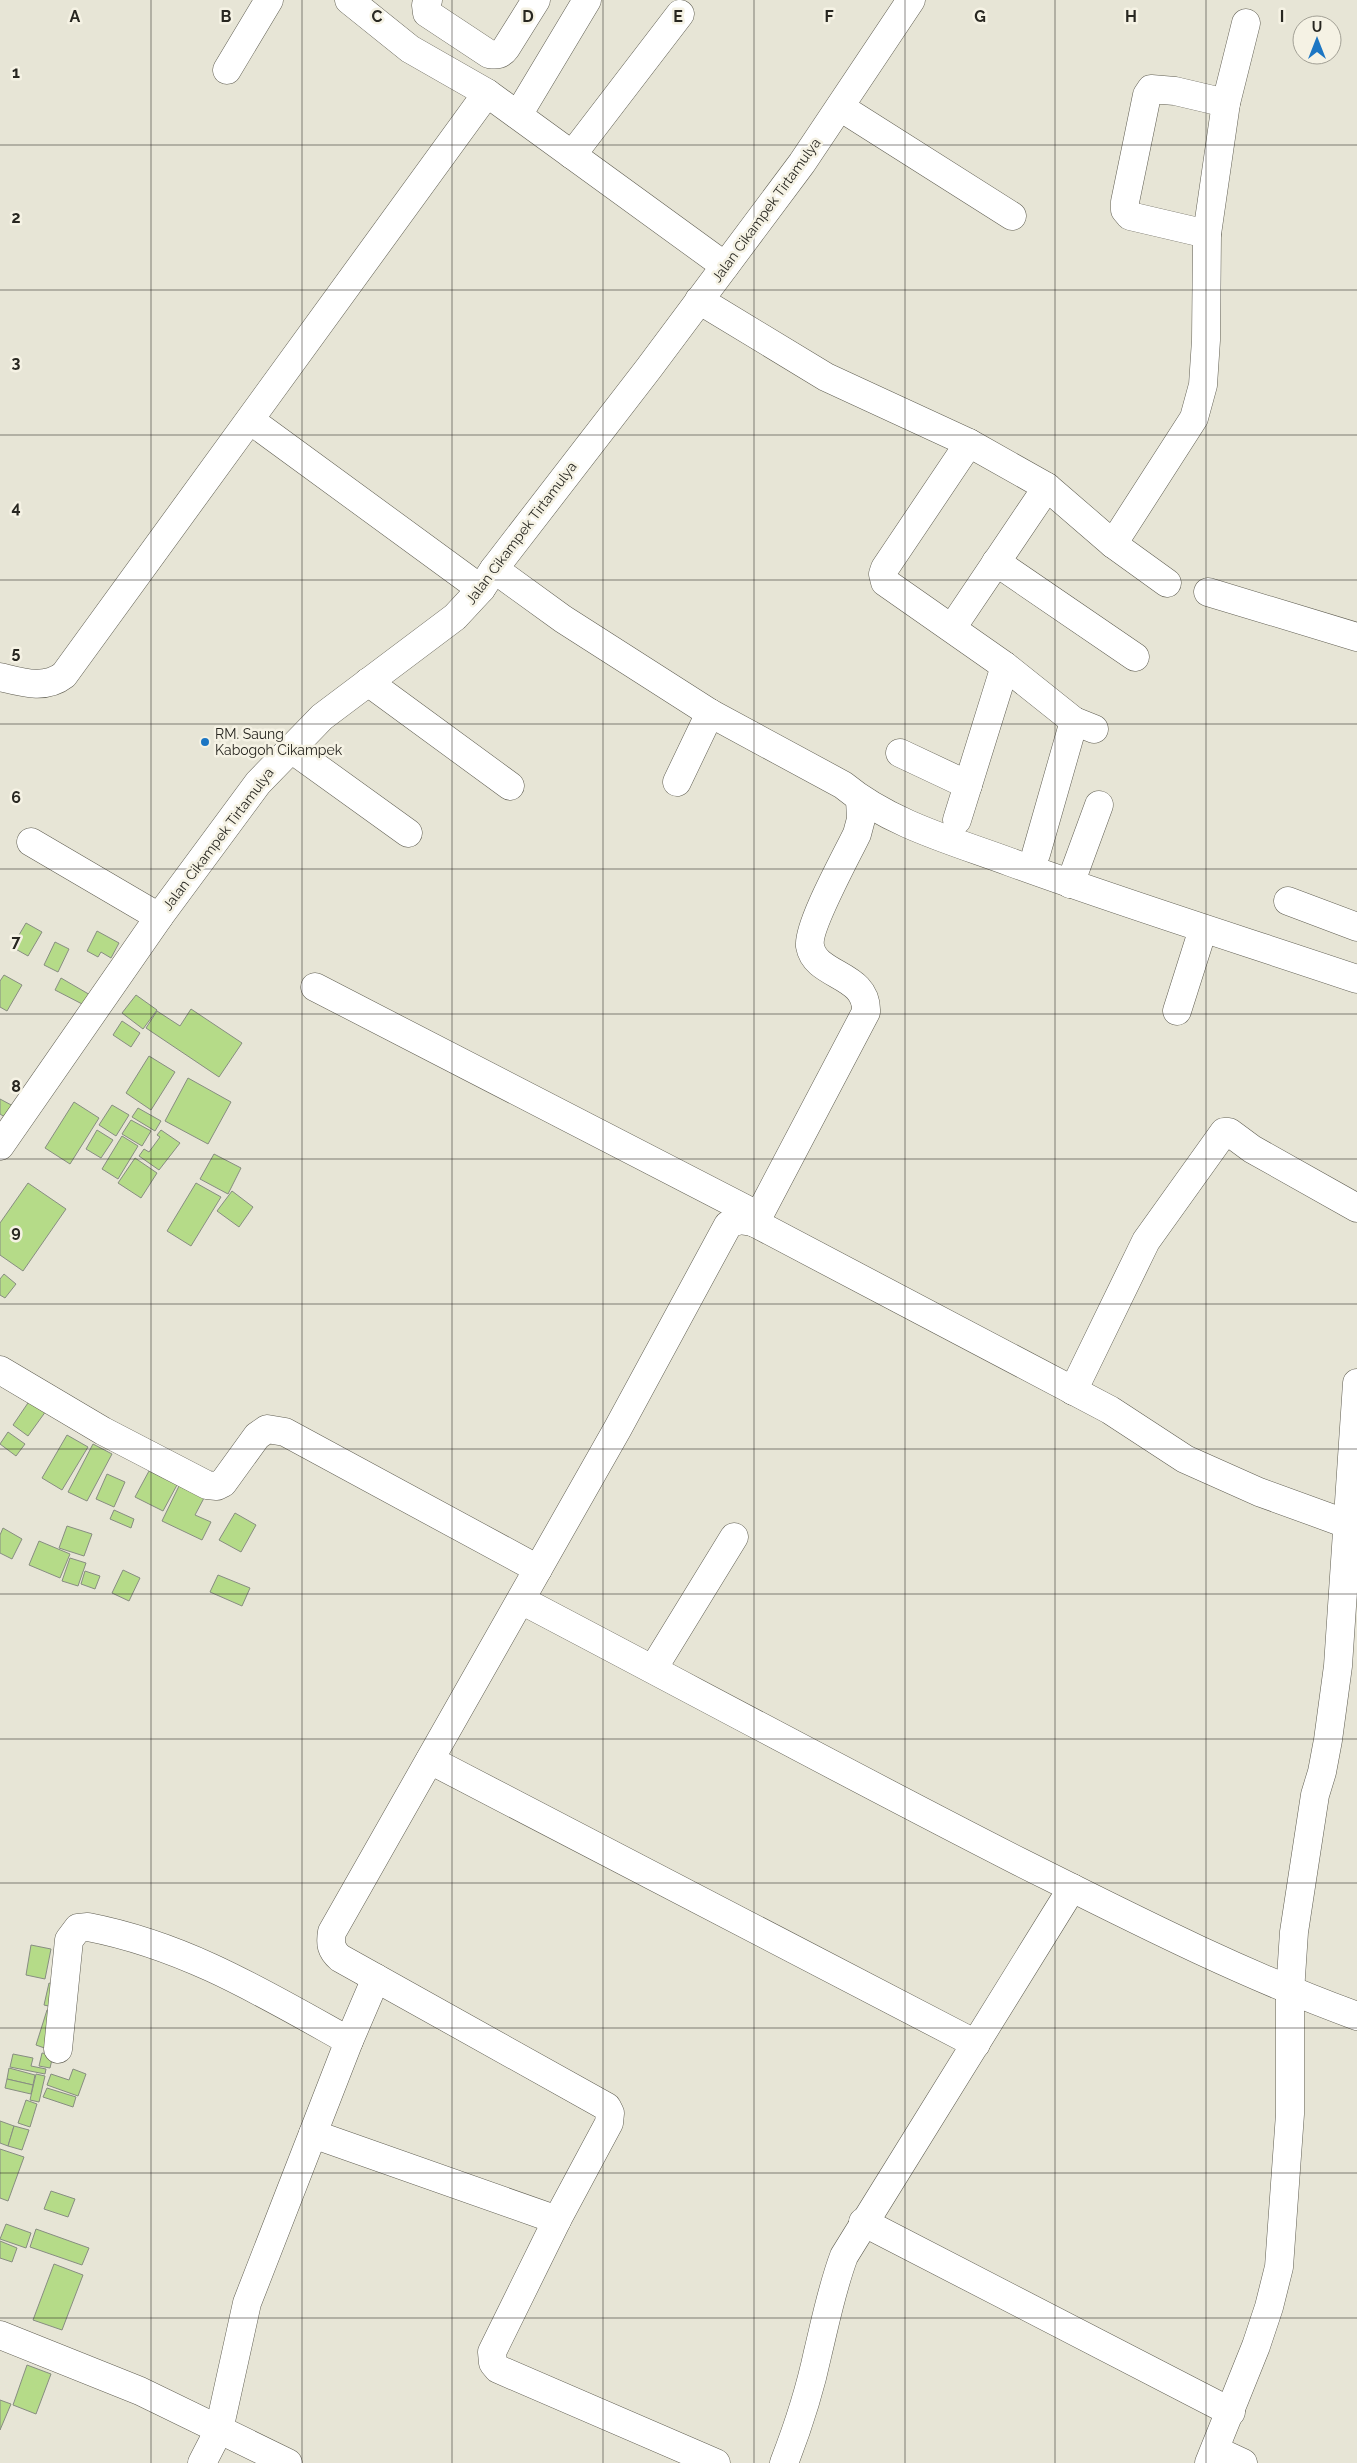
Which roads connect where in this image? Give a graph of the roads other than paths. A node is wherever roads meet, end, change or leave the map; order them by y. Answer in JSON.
{"nodes":[{"id":1,"x":268,"y":0,"type":"edge"},
{"id":2,"x":349,"y":0,"type":"edge"},
{"id":3,"x":428,"y":0,"type":"edge"},
{"id":4,"x":536,"y":0,"type":"edge"},
{"id":5,"x":587,"y":0,"type":"edge"},
{"id":6,"x":911,"y":0,"type":"edge"},
{"id":7,"x":680,"y":14,"type":"dead end"},
{"id":8,"x":1246,"y":23,"type":"dead end"},
{"id":9,"x":227,"y":70,"type":"dead end"},
{"id":10,"x":487,"y":93,"type":"junction"},
{"id":11,"x":1226,"y":103,"type":"junction"},
{"id":12,"x":840,"y":107,"type":"junction"},
{"id":13,"x":518,"y":115,"type":"junction"},
{"id":14,"x":572,"y":155,"type":"junction"},
{"id":15,"x":1012,"y":216,"type":"dead end"},
{"id":16,"x":1207,"y":234,"type":"junction"},
{"id":17,"x":725,"y":266,"type":"junction"},
{"id":18,"x":699,"y":300,"type":"junction"},
{"id":19,"x":250,"y":420,"type":"junction"},
{"id":20,"x":969,"y":443,"type":"junction"},
{"id":21,"x":1047,"y":487,"type":"junction"},
{"id":22,"x":1113,"y":544,"type":"junction"},
{"id":23,"x":996,"y":562,"type":"junction"},
{"id":24,"x":488,"y":579,"type":"junction"},
{"id":25,"x":1167,"y":583,"type":"dead end"},
{"id":26,"x":1208,"y":592,"type":"dead end"},
{"id":27,"x":952,"y":628,"type":"junction"},
{"id":28,"x":1357,"y":638,"type":"edge"},
{"id":29,"x":1135,"y":657,"type":"dead end"},
{"id":30,"x":1005,"y":666,"type":"junction"},
{"id":31,"x":0,"y":677,"type":"edge"},
{"id":32,"x":368,"y":682,"type":"junction"},
{"id":33,"x":710,"y":713,"type":"junction"},
{"id":34,"x":290,"y":748,"type":"junction"},
{"id":35,"x":900,"y":753,"type":"dead end"},
{"id":36,"x":677,"y":782,"type":"dead end"},
{"id":37,"x":968,"y":785,"type":"junction"},
{"id":38,"x":510,"y":786,"type":"dead end"},
{"id":39,"x":860,"y":799,"type":"junction"},
{"id":40,"x":1099,"y":805,"type":"dead end"},
{"id":41,"x":957,"y":820,"type":"dead end"},
{"id":42,"x":408,"y":833,"type":"dead end"},
{"id":43,"x":31,"y":842,"type":"dead end"},
{"id":44,"x":1036,"y":854,"type":"dead end"},
{"id":45,"x":1070,"y":884,"type":"junction"},
{"id":46,"x":1288,"y":901,"type":"dead end"},
{"id":47,"x":159,"y":917,"type":"junction"},
{"id":48,"x":1357,"y":927,"type":"edge"},
{"id":49,"x":1203,"y":929,"type":"junction"},
{"id":50,"x":1357,"y":980,"type":"edge"},
{"id":51,"x":315,"y":987,"type":"dead end"},
{"id":52,"x":1177,"y":1011,"type":"dead end"},
{"id":53,"x":0,"y":1146,"type":"edge"},
{"id":54,"x":1357,"y":1208,"type":"edge"},
{"id":55,"x":757,"y":1220,"type":"junction"},
{"id":56,"x":0,"y":1370,"type":"edge"},
{"id":57,"x":1357,"y":1383,"type":"edge"},
{"id":58,"x":1073,"y":1391,"type":"junction"},
{"id":59,"x":1347,"y":1524,"type":"junction"},
{"id":60,"x":734,"y":1537,"type":"dead end"},
{"id":61,"x":538,"y":1569,"type":"junction"},
{"id":62,"x":521,"y":1600,"type":"junction"},
{"id":63,"x":653,"y":1669,"type":"junction"},
{"id":64,"x":430,"y":1760,"type":"junction"},
{"id":65,"x":1072,"y":1888,"type":"junction"},
{"id":66,"x":376,"y":1978,"type":"junction"},
{"id":67,"x":1290,"y":1992,"type":"junction"},
{"id":68,"x":1357,"y":2016,"type":"edge"},
{"id":69,"x":349,"y":2041,"type":"junction"},
{"id":70,"x":976,"y":2044,"type":"junction"},
{"id":71,"x":58,"y":2049,"type":"dead end"},
{"id":72,"x":313,"y":2134,"type":"junction"},
{"id":73,"x":557,"y":2220,"type":"junction"},
{"id":74,"x":862,"y":2222,"type":"junction"},
{"id":75,"x":0,"y":2335,"type":"edge"},
{"id":76,"x":1231,"y":2412,"type":"junction"},
{"id":77,"x":219,"y":2430,"type":"junction"},
{"id":78,"x":1212,"y":2457,"type":"edge"},
{"id":79,"x":202,"y":2463,"type":"edge"},
{"id":80,"x":288,"y":2463,"type":"edge"},
{"id":81,"x":716,"y":2463,"type":"edge"},
{"id":82,"x":784,"y":2463,"type":"edge"},
{"id":83,"x":1243,"y":2463,"type":"edge"}],
"edges":[{"from":1,"to":9,"type":"street"},
{"from":2,"to":10,"type":"street"},
{"from":3,"to":4,"type":"street"},
{"from":5,"to":13,"type":"street"},
{"from":6,"to":12,"type":"street","name":"Jalan Cikampek Tirtamulya"},
{"from":7,"to":14,"type":"street"},
{"from":8,"to":11,"type":"street"},
{"from":10,"to":13,"type":"street"},
{"from":10,"to":19,"type":"street"},
{"from":11,"to":16,"type":"street"},
{"from":11,"to":16,"type":"street"},
{"from":12,"to":15,"type":"street"},
{"from":12,"to":17,"type":"street","name":"Jalan Cikampek Tirtamulya"},
{"from":13,"to":14,"type":"street"},
{"from":14,"to":17,"type":"street"},
{"from":16,"to":22,"type":"street"},
{"from":17,"to":18,"type":"street","name":"Jalan Cikampek Tirtamulya"},
{"from":18,"to":20,"type":"street"},
{"from":18,"to":24,"type":"street","name":"Jalan Cikampek Tirtamulya"},
{"from":19,"to":24,"type":"street"},
{"from":19,"to":31,"type":"street"},
{"from":20,"to":21,"type":"street"},
{"from":20,"to":27,"type":"street"},
{"from":21,"to":22,"type":"street"},
{"from":21,"to":23,"type":"street"},
{"from":22,"to":25,"type":"street"},
{"from":23,"to":27,"type":"street"},
{"from":23,"to":29,"type":"street"},
{"from":24,"to":32,"type":"street","name":"Jalan Cikampek Tirtamulya"},
{"from":24,"to":33,"type":"street"},
{"from":26,"to":28,"type":"street"},
{"from":27,"to":30,"type":"street"},
{"from":30,"to":37,"type":"street"},
{"from":30,"to":44,"type":"street"},
{"from":32,"to":34,"type":"street","name":"Jalan Cikampek Tirtamulya"},
{"from":32,"to":38,"type":"street"},
{"from":33,"to":36,"type":"street"},
{"from":33,"to":39,"type":"street"},
{"from":34,"to":42,"type":"street"},
{"from":34,"to":47,"type":"street","name":"Jalan Cikampek Tirtamulya"},
{"from":35,"to":37,"type":"street"},
{"from":37,"to":41,"type":"street"},
{"from":39,"to":45,"type":"street"},
{"from":39,"to":55,"type":"street"},
{"from":40,"to":45,"type":"street"},
{"from":43,"to":47,"type":"street"},
{"from":45,"to":49,"type":"street"},
{"from":46,"to":48,"type":"street"},
{"from":47,"to":53,"type":"street","name":"Jalan Cikampek Tirtamulya"},
{"from":49,"to":50,"type":"street"},
{"from":49,"to":52,"type":"street"},
{"from":51,"to":55,"type":"street"},
{"from":54,"to":58,"type":"street"},
{"from":55,"to":58,"type":"street"},
{"from":55,"to":61,"type":"street"},
{"from":56,"to":61,"type":"street"},
{"from":57,"to":59,"type":"street"},
{"from":58,"to":59,"type":"street"},
{"from":59,"to":67,"type":"street"},
{"from":60,"to":63,"type":"street"},
{"from":61,"to":62,"type":"street"},
{"from":62,"to":63,"type":"street"},
{"from":62,"to":64,"type":"street"},
{"from":63,"to":65,"type":"street"},
{"from":64,"to":66,"type":"street"},
{"from":64,"to":70,"type":"street"},
{"from":65,"to":67,"type":"street"},
{"from":65,"to":70,"type":"street"},
{"from":66,"to":69,"type":"street"},
{"from":66,"to":73,"type":"street"},
{"from":67,"to":68,"type":"street"},
{"from":67,"to":76,"type":"street"},
{"from":69,"to":71,"type":"street"},
{"from":69,"to":72,"type":"street"},
{"from":70,"to":74,"type":"street"},
{"from":72,"to":73,"type":"street"},
{"from":72,"to":77,"type":"street"},
{"from":73,"to":81,"type":"street"},
{"from":74,"to":76,"type":"street"},
{"from":74,"to":82,"type":"street"},
{"from":75,"to":77,"type":"street"},
{"from":76,"to":78,"type":"street"},
{"from":77,"to":79,"type":"street"},
{"from":77,"to":80,"type":"street"},
{"from":78,"to":83,"type":"street"}]}
